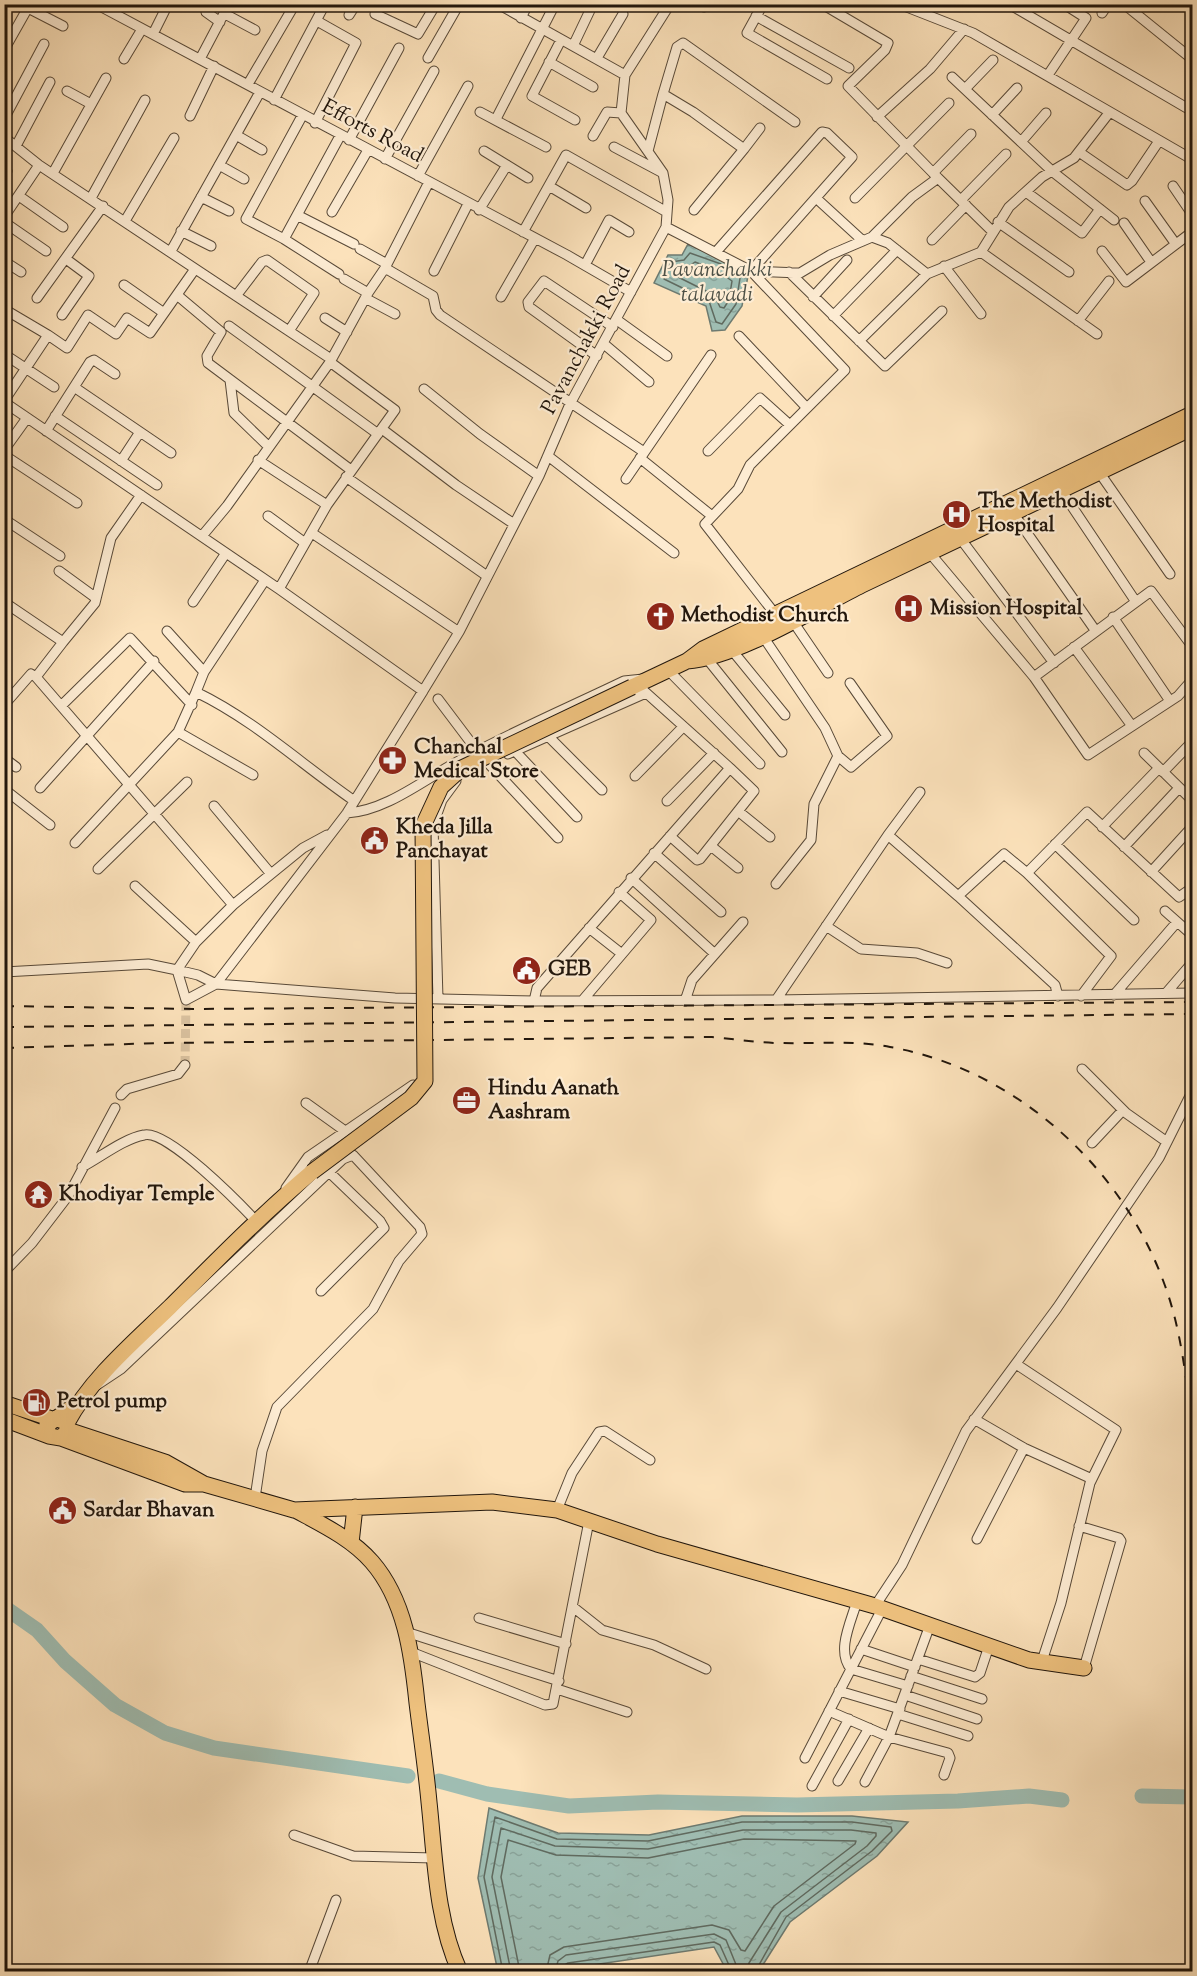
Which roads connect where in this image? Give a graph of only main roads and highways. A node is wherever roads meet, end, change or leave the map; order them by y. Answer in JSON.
{"nodes":[{"id":1,"x":1192,"y":414,"type":"edge"},
{"id":2,"x":1190,"y":434,"type":"edge"},
{"id":3,"x":687,"y":662,"type":"junction"},
{"id":4,"x":4,"y":1403,"type":"edge"},
{"id":5,"x":4,"y":1419,"type":"edge"},
{"id":6,"x":59,"y":1427,"type":"junction"},
{"id":7,"x":354,"y":1507,"type":"junction"},
{"id":8,"x":294,"y":1510,"type":"junction"},
{"id":9,"x":351,"y":1543,"type":"junction"},
{"id":10,"x":1084,"y":1668,"type":"road end"},
{"id":11,"x":460,"y":1971,"type":"edge"}],
"edges":[{"from":1,"to":3,"type":"main road"},
{"from":2,"to":3,"type":"main road"},
{"from":3,"to":6,"type":"main road","bridge":true},
{"from":4,"to":6,"type":"main road"},
{"from":5,"to":6,"type":"main road"},
{"from":6,"to":8,"type":"main road"},
{"from":7,"to":8,"type":"main road"},
{"from":7,"to":9,"type":"main road"},
{"from":7,"to":10,"type":"main road"},
{"from":8,"to":9,"type":"main road"},
{"from":9,"to":11,"type":"main road"}]}
